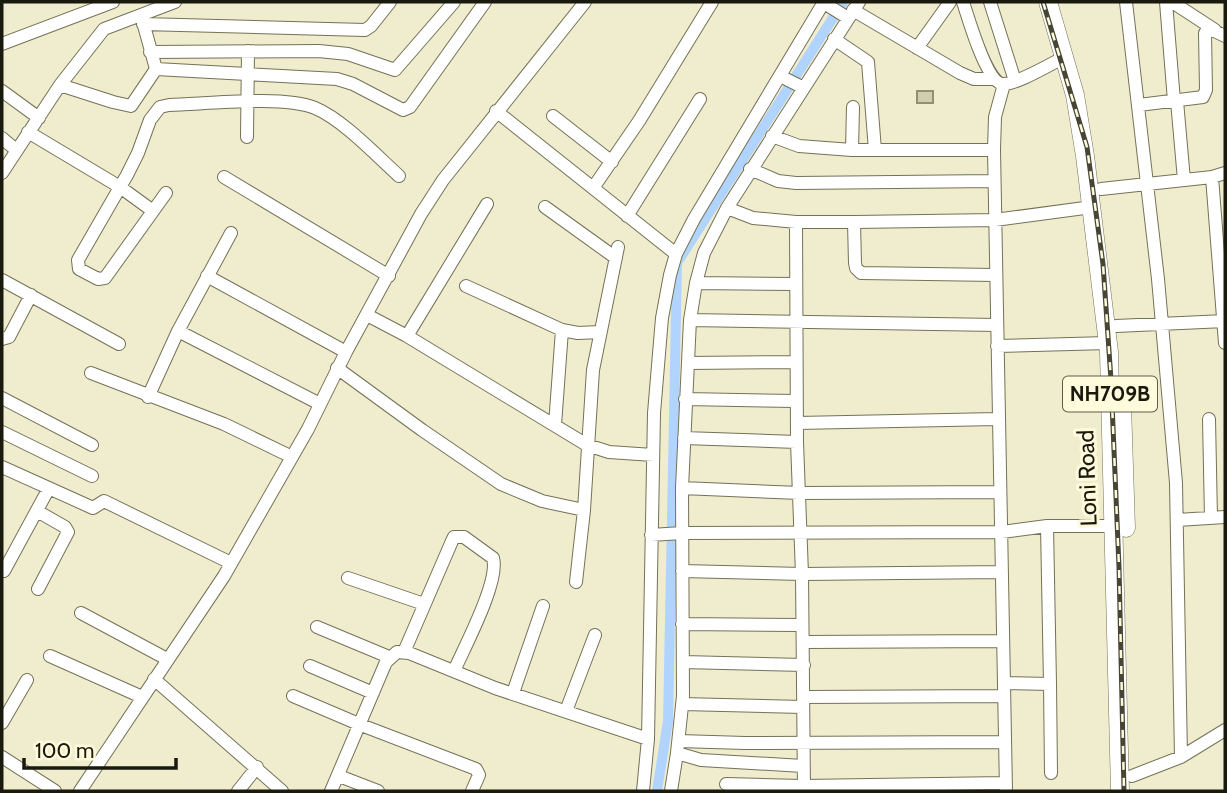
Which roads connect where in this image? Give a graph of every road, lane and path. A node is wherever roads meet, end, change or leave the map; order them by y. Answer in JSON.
{"nodes":[{"id":1,"x":113,"y":2,"type":"edge"},
{"id":2,"x":175,"y":2,"type":"edge"},
{"id":3,"x":390,"y":2,"type":"edge"},
{"id":4,"x":454,"y":2,"type":"edge"},
{"id":5,"x":485,"y":2,"type":"edge"},
{"id":6,"x":585,"y":2,"type":"edge"},
{"id":7,"x":712,"y":2,"type":"edge"},
{"id":8,"x":950,"y":2,"type":"edge"},
{"id":9,"x":963,"y":2,"type":"edge"},
{"id":10,"x":990,"y":2,"type":"edge"},
{"id":11,"x":1048,"y":2,"type":"edge"},
{"id":12,"x":1060,"y":2,"type":"edge"},
{"id":13,"x":1126,"y":2,"type":"edge"},
{"id":14,"x":1166,"y":2,"type":"edge"},
{"id":15,"x":1172,"y":2,"type":"edge"},
{"id":16,"x":840,"y":8,"type":"edge"},
{"id":17,"x":142,"y":19,"type":"junction"},
{"id":18,"x":1220,"y":33,"type":"edge"},
{"id":19,"x":834,"y":39,"type":"junction"},
{"id":20,"x":2,"y":44,"type":"edge"},
{"id":21,"x":917,"y":48,"type":"junction"},
{"id":22,"x":248,"y":51,"type":"junction"},
{"id":23,"x":150,"y":52,"type":"junction"},
{"id":24,"x":1065,"y":57,"type":"junction"},
{"id":25,"x":156,"y":69,"type":"junction"},
{"id":26,"x":248,"y":74,"type":"junction"},
{"id":27,"x":1004,"y":81,"type":"junction"},
{"id":28,"x":792,"y":82,"type":"junction"},
{"id":29,"x":60,"y":85,"type":"junction"},
{"id":30,"x":2,"y":91,"type":"edge"},
{"id":31,"x":700,"y":99,"type":"dead end"},
{"id":32,"x":1176,"y":101,"type":"junction"},
{"id":33,"x":248,"y":103,"type":"junction"},
{"id":34,"x":1139,"y":105,"type":"junction"},
{"id":35,"x":853,"y":107,"type":"dead end"},
{"id":36,"x":496,"y":111,"type":"junction"},
{"id":37,"x":553,"y":116,"type":"dead end"},
{"id":38,"x":38,"y":118,"type":"junction"},
{"id":39,"x":28,"y":132,"type":"junction"},
{"id":40,"x":772,"y":136,"type":"junction"},
{"id":41,"x":247,"y":137,"type":"dead end"},
{"id":42,"x":2,"y":138,"type":"edge"},
{"id":43,"x":16,"y":150,"type":"junction"},
{"id":44,"x":852,"y":150,"type":"junction"},
{"id":45,"x":875,"y":150,"type":"junction"},
{"id":46,"x":994,"y":150,"type":"junction"},
{"id":47,"x":612,"y":162,"type":"junction"},
{"id":48,"x":751,"y":169,"type":"junction"},
{"id":49,"x":2,"y":173,"type":"edge"},
{"id":50,"x":1225,"y":173,"type":"edge"},
{"id":51,"x":399,"y":176,"type":"dead end"},
{"id":52,"x":224,"y":177,"type":"dead end"},
{"id":53,"x":1212,"y":177,"type":"junction"},
{"id":54,"x":1184,"y":180,"type":"junction"},
{"id":55,"x":995,"y":181,"type":"junction"},
{"id":56,"x":1148,"y":184,"type":"junction"},
{"id":57,"x":120,"y":187,"type":"junction"},
{"id":58,"x":593,"y":188,"type":"junction"},
{"id":59,"x":1101,"y":189,"type":"junction"},
{"id":60,"x":166,"y":193,"type":"dead end"},
{"id":61,"x":487,"y":204,"type":"dead end"},
{"id":62,"x":545,"y":207,"type":"dead end"},
{"id":63,"x":1092,"y":207,"type":"junction"},
{"id":64,"x":727,"y":208,"type":"junction"},
{"id":65,"x":153,"y":211,"type":"junction"},
{"id":66,"x":627,"y":216,"type":"junction"},
{"id":67,"x":995,"y":220,"type":"junction"},
{"id":68,"x":796,"y":222,"type":"junction"},
{"id":69,"x":853,"y":222,"type":"junction"},
{"id":70,"x":231,"y":233,"type":"dead end"},
{"id":71,"x":676,"y":254,"type":"junction"},
{"id":72,"x":995,"y":275,"type":"junction"},
{"id":73,"x":207,"y":276,"type":"junction"},
{"id":74,"x":389,"y":276,"type":"junction"},
{"id":75,"x":2,"y":280,"type":"edge"},
{"id":76,"x":696,"y":283,"type":"junction"},
{"id":77,"x":796,"y":284,"type":"junction"},
{"id":78,"x":466,"y":286,"type":"dead end"},
{"id":79,"x":31,"y":295,"type":"junction"},
{"id":80,"x":367,"y":314,"type":"junction"},
{"id":81,"x":691,"y":320,"type":"junction"},
{"id":82,"x":1224,"y":321,"type":"edge"},
{"id":83,"x":796,"y":323,"type":"junction"},
{"id":84,"x":997,"y":325,"type":"junction"},
{"id":85,"x":1162,"y":325,"type":"junction"},
{"id":86,"x":562,"y":330,"type":"junction"},
{"id":87,"x":178,"y":331,"type":"junction"},
{"id":88,"x":600,"y":332,"type":"junction"},
{"id":89,"x":1112,"y":335,"type":"junction"},
{"id":90,"x":407,"y":336,"type":"junction"},
{"id":91,"x":2,"y":340,"type":"edge"},
{"id":92,"x":1225,"y":343,"type":"edge"},
{"id":93,"x":119,"y":344,"type":"dead end"},
{"id":94,"x":997,"y":346,"type":"junction"},
{"id":95,"x":346,"y":352,"type":"junction"},
{"id":96,"x":796,"y":362,"type":"junction"},
{"id":97,"x":688,"y":363,"type":"junction"},
{"id":98,"x":337,"y":368,"type":"junction"},
{"id":99,"x":91,"y":373,"type":"dead end"},
{"id":100,"x":148,"y":397,"type":"junction"},
{"id":101,"x":2,"y":398,"type":"edge"},
{"id":102,"x":685,"y":399,"type":"junction"},
{"id":103,"x":796,"y":401,"type":"junction"},
{"id":104,"x":320,"y":404,"type":"junction"},
{"id":105,"x":997,"y":419,"type":"junction"},
{"id":106,"x":1209,"y":419,"type":"dead end"},
{"id":107,"x":797,"y":423,"type":"junction"},
{"id":108,"x":555,"y":425,"type":"junction"},
{"id":109,"x":2,"y":432,"type":"edge"},
{"id":110,"x":684,"y":438,"type":"junction"},
{"id":111,"x":797,"y":442,"type":"junction"},
{"id":112,"x":92,"y":445,"type":"dead end"},
{"id":113,"x":587,"y":445,"type":"junction"},
{"id":114,"x":653,"y":455,"type":"junction"},
{"id":115,"x":292,"y":457,"type":"junction"},
{"id":116,"x":2,"y":467,"type":"edge"},
{"id":117,"x":92,"y":476,"type":"dead end"},
{"id":118,"x":49,"y":488,"type":"junction"},
{"id":119,"x":682,"y":488,"type":"junction"},
{"id":120,"x":1000,"y":492,"type":"junction"},
{"id":121,"x":800,"y":493,"type":"junction"},
{"id":122,"x":584,"y":510,"type":"junction"},
{"id":123,"x":37,"y":511,"type":"junction"},
{"id":124,"x":1211,"y":517,"type":"junction"},
{"id":125,"x":1225,"y":517,"type":"edge"},
{"id":126,"x":1177,"y":520,"type":"junction"},
{"id":127,"x":1047,"y":526,"type":"junction"},
{"id":128,"x":1119,"y":526,"type":"junction"},
{"id":129,"x":1002,"y":532,"type":"junction"},
{"id":130,"x":801,"y":533,"type":"junction"},
{"id":131,"x":666,"y":534,"type":"junction"},
{"id":132,"x":231,"y":563,"type":"junction"},
{"id":133,"x":4,"y":571,"type":"dead end"},
{"id":134,"x":682,"y":571,"type":"junction"},
{"id":135,"x":1002,"y":572,"type":"junction"},
{"id":136,"x":802,"y":574,"type":"junction"},
{"id":137,"x":348,"y":578,"type":"dead end"},
{"id":138,"x":576,"y":582,"type":"dead end"},
{"id":139,"x":38,"y":589,"type":"dead end"},
{"id":140,"x":424,"y":604,"type":"junction"},
{"id":141,"x":543,"y":606,"type":"dead end"},
{"id":142,"x":81,"y":613,"type":"dead end"},
{"id":143,"x":682,"y":624,"type":"junction"},
{"id":144,"x":803,"y":625,"type":"junction"},
{"id":145,"x":317,"y":627,"type":"dead end"},
{"id":146,"x":595,"y":635,"type":"dead end"},
{"id":147,"x":1003,"y":641,"type":"junction"},
{"id":148,"x":803,"y":642,"type":"junction"},
{"id":149,"x":404,"y":652,"type":"junction"},
{"id":150,"x":50,"y":656,"type":"dead end"},
{"id":151,"x":389,"y":657,"type":"junction"},
{"id":152,"x":167,"y":659,"type":"junction"},
{"id":153,"x":683,"y":662,"type":"junction"},
{"id":154,"x":804,"y":665,"type":"junction"},
{"id":155,"x":310,"y":666,"type":"dead end"},
{"id":156,"x":454,"y":671,"type":"junction"},
{"id":157,"x":154,"y":679,"type":"junction"},
{"id":158,"x":27,"y":680,"type":"dead end"},
{"id":159,"x":1050,"y":684,"type":"junction"},
{"id":160,"x":1004,"y":689,"type":"junction"},
{"id":161,"x":373,"y":693,"type":"junction"},
{"id":162,"x":513,"y":693,"type":"junction"},
{"id":163,"x":293,"y":696,"type":"dead end"},
{"id":164,"x":142,"y":697,"type":"junction"},
{"id":165,"x":804,"y":702,"type":"junction"},
{"id":166,"x":682,"y":704,"type":"junction"},
{"id":167,"x":566,"y":711,"type":"junction"},
{"id":168,"x":2,"y":723,"type":"edge"},
{"id":169,"x":361,"y":725,"type":"junction"},
{"id":170,"x":1225,"y":730,"type":"edge"},
{"id":171,"x":648,"y":739,"type":"junction"},
{"id":172,"x":1004,"y":742,"type":"junction"},
{"id":173,"x":803,"y":743,"type":"junction"},
{"id":174,"x":678,"y":747,"type":"junction"},
{"id":175,"x":2,"y":757,"type":"edge"},
{"id":176,"x":1181,"y":757,"type":"junction"},
{"id":177,"x":803,"y":766,"type":"junction"},
{"id":178,"x":257,"y":767,"type":"junction"},
{"id":179,"x":1051,"y":773,"type":"dead end"},
{"id":180,"x":340,"y":776,"type":"junction"},
{"id":181,"x":1132,"y":783,"type":"edge"},
{"id":182,"x":726,"y":784,"type":"dead end"},
{"id":183,"x":1005,"y":787,"type":"edge"},
{"id":184,"x":804,"y":788,"type":"edge"},
{"id":185,"x":55,"y":791,"type":"edge"},
{"id":186,"x":80,"y":791,"type":"edge"},
{"id":187,"x":238,"y":791,"type":"edge"},
{"id":188,"x":282,"y":791,"type":"edge"},
{"id":189,"x":331,"y":791,"type":"edge"},
{"id":190,"x":378,"y":791,"type":"edge"},
{"id":191,"x":472,"y":791,"type":"edge"},
{"id":192,"x":643,"y":791,"type":"edge"},
{"id":193,"x":671,"y":791,"type":"edge"},
{"id":194,"x":1120,"y":791,"type":"edge"}],
"edges":[{"from":1,"to":20,"type":"street"},
{"from":2,"to":17,"type":"street"},
{"from":3,"to":17,"type":"street"},
{"from":4,"to":22,"type":"street"},
{"from":5,"to":26,"type":"street"},
{"from":6,"to":36,"type":"street"},
{"from":7,"to":47,"type":"street"},
{"from":8,"to":21,"type":"street"},
{"from":9,"to":27,"type":"street"},
{"from":10,"to":27,"type":"street"},
{"from":11,"to":24,"type":"highway","name":"Loni Road","number":"NH709B"},
{"from":12,"to":59,"type":"highway","name":"Loni Road","number":"NH709B"},
{"from":13,"to":34,"type":"street"},
{"from":14,"to":32,"type":"street"},
{"from":15,"to":18,"type":"street"},
{"from":16,"to":19,"type":"street"},
{"from":16,"to":21,"type":"street"},
{"from":16,"to":28,"type":"street"},
{"from":17,"to":23,"type":"street"},
{"from":17,"to":29,"type":"street"},
{"from":18,"to":32,"type":"street"},
{"from":19,"to":28,"type":"street"},
{"from":19,"to":45,"type":"street"},
{"from":21,"to":27,"type":"street"},
{"from":22,"to":23,"type":"street"},
{"from":22,"to":26,"type":"street"},
{"from":23,"to":25,"type":"street"},
{"from":24,"to":27,"type":"street"},
{"from":24,"to":63,"type":"highway","name":"Loni Road","number":"NH709B"},
{"from":25,"to":26,"type":"street"},
{"from":25,"to":29,"type":"street"},
{"from":26,"to":33,"type":"street"},
{"from":27,"to":46,"type":"street"},
{"from":28,"to":40,"type":"street"},
{"from":28,"to":71,"type":"street"},
{"from":29,"to":38,"type":"street"},
{"from":30,"to":38,"type":"street"},
{"from":31,"to":66,"type":"street"},
{"from":32,"to":34,"type":"street"},
{"from":32,"to":54,"type":"street"},
{"from":33,"to":41,"type":"street"},
{"from":33,"to":51,"type":"street"},
{"from":33,"to":57,"type":"street"},
{"from":34,"to":56,"type":"street"},
{"from":35,"to":44,"type":"street"},
{"from":36,"to":58,"type":"street"},
{"from":36,"to":74,"type":"street"},
{"from":37,"to":47,"type":"street"},
{"from":38,"to":39,"type":"street"},
{"from":39,"to":43,"type":"street"},
{"from":39,"to":57,"type":"street"},
{"from":40,"to":44,"type":"street"},
{"from":40,"to":48,"type":"street"},
{"from":42,"to":43,"type":"street"},
{"from":43,"to":49,"type":"street"},
{"from":44,"to":45,"type":"street"},
{"from":45,"to":46,"type":"street"},
{"from":46,"to":55,"type":"street"},
{"from":47,"to":58,"type":"street"},
{"from":48,"to":55,"type":"street"},
{"from":48,"to":64,"type":"street"},
{"from":50,"to":53,"type":"street"},
{"from":52,"to":74,"type":"street"},
{"from":53,"to":54,"type":"street"},
{"from":53,"to":82,"type":"street"},
{"from":54,"to":56,"type":"street"},
{"from":55,"to":67,"type":"street"},
{"from":56,"to":59,"type":"street"},
{"from":56,"to":85,"type":"street"},
{"from":57,"to":65,"type":"street"},
{"from":57,"to":65,"type":"street"},
{"from":58,"to":66,"type":"street"},
{"from":59,"to":89,"type":"highway","name":"Loni Road","number":"NH709B"},
{"from":60,"to":65,"type":"street"},
{"from":61,"to":90,"type":"street"},
{"from":62,"to":88,"type":"street"},
{"from":63,"to":67,"type":"street"},
{"from":63,"to":89,"type":"highway","name":"Loni Road","number":"NH709B"},
{"from":64,"to":68,"type":"street"},
{"from":64,"to":76,"type":"street"},
{"from":66,"to":71,"type":"street"},
{"from":67,"to":69,"type":"street"},
{"from":67,"to":72,"type":"street"},
{"from":68,"to":69,"type":"street"},
{"from":68,"to":77,"type":"street"},
{"from":69,"to":72,"type":"street"},
{"from":70,"to":73,"type":"street"},
{"from":71,"to":114,"type":"street"},
{"from":72,"to":84,"type":"street"},
{"from":73,"to":87,"type":"street"},
{"from":73,"to":95,"type":"street"},
{"from":74,"to":80,"type":"street"},
{"from":75,"to":79,"type":"street"},
{"from":76,"to":77,"type":"street"},
{"from":76,"to":81,"type":"street"},
{"from":77,"to":83,"type":"street"},
{"from":78,"to":86,"type":"street"},
{"from":79,"to":91,"type":"street"},
{"from":79,"to":93,"type":"street"},
{"from":80,"to":90,"type":"street"},
{"from":80,"to":95,"type":"street"},
{"from":81,"to":83,"type":"street"},
{"from":81,"to":97,"type":"street"},
{"from":82,"to":85,"type":"street"},
{"from":82,"to":92,"type":"street"},
{"from":83,"to":84,"type":"street"},
{"from":83,"to":96,"type":"street"},
{"from":84,"to":94,"type":"street"},
{"from":85,"to":89,"type":"street"},
{"from":85,"to":126,"type":"street"},
{"from":86,"to":88,"type":"street"},
{"from":86,"to":108,"type":"street"},
{"from":87,"to":100,"type":"street"},
{"from":87,"to":104,"type":"street"},
{"from":88,"to":113,"type":"street"},
{"from":89,"to":94,"type":"street"},
{"from":89,"to":128,"type":"highway","name":"Loni Road","number":"NH709B"},
{"from":90,"to":108,"type":"street"},
{"from":94,"to":105,"type":"street"},
{"from":95,"to":98,"type":"street"},
{"from":96,"to":97,"type":"street"},
{"from":96,"to":103,"type":"street"},
{"from":97,"to":102,"type":"street"},
{"from":98,"to":104,"type":"street"},
{"from":98,"to":122,"type":"street"},
{"from":99,"to":100,"type":"street"},
{"from":100,"to":115,"type":"street"},
{"from":101,"to":112,"type":"street"},
{"from":102,"to":103,"type":"street"},
{"from":102,"to":110,"type":"street"},
{"from":103,"to":107,"type":"street"},
{"from":104,"to":115,"type":"street"},
{"from":105,"to":107,"type":"street"},
{"from":105,"to":120,"type":"street"},
{"from":106,"to":124,"type":"street"},
{"from":107,"to":111,"type":"street"},
{"from":108,"to":113,"type":"street"},
{"from":109,"to":117,"type":"street"},
{"from":110,"to":111,"type":"street"},
{"from":110,"to":119,"type":"street"},
{"from":111,"to":121,"type":"street"},
{"from":113,"to":114,"type":"street"},
{"from":113,"to":122,"type":"street"},
{"from":114,"to":131,"type":"street"},
{"from":115,"to":132,"type":"street"},
{"from":116,"to":118,"type":"street"},
{"from":118,"to":123,"type":"street"},
{"from":118,"to":132,"type":"street"},
{"from":119,"to":121,"type":"street"},
{"from":119,"to":131,"type":"street"},
{"from":120,"to":121,"type":"street"},
{"from":120,"to":129,"type":"street"},
{"from":121,"to":130,"type":"street"},
{"from":122,"to":138,"type":"street"},
{"from":123,"to":133,"type":"street"},
{"from":123,"to":139,"type":"street"},
{"from":124,"to":125,"type":"street"},
{"from":124,"to":126,"type":"street"},
{"from":126,"to":176,"type":"street"},
{"from":127,"to":128,"type":"street"},
{"from":127,"to":129,"type":"street"},
{"from":127,"to":159,"type":"street"},
{"from":128,"to":181,"type":"highway","name":"Loni Road","number":"NH709B"},
{"from":128,"to":194,"type":"highway","name":"Loni Road","number":"NH709B"},
{"from":129,"to":130,"type":"street"},
{"from":129,"to":135,"type":"street"},
{"from":130,"to":131,"type":"street"},
{"from":130,"to":136,"type":"street"},
{"from":131,"to":134,"type":"street"},
{"from":131,"to":171,"type":"street"},
{"from":132,"to":152,"type":"street"},
{"from":134,"to":136,"type":"street"},
{"from":134,"to":143,"type":"street"},
{"from":135,"to":136,"type":"street"},
{"from":135,"to":147,"type":"street"},
{"from":136,"to":144,"type":"street"},
{"from":137,"to":140,"type":"street"},
{"from":140,"to":149,"type":"street"},
{"from":140,"to":156,"type":"street"},
{"from":141,"to":162,"type":"street"},
{"from":142,"to":152,"type":"street"},
{"from":143,"to":144,"type":"street"},
{"from":143,"to":153,"type":"street"},
{"from":144,"to":148,"type":"street"},
{"from":145,"to":151,"type":"street"},
{"from":146,"to":167,"type":"street"},
{"from":147,"to":148,"type":"street"},
{"from":147,"to":160,"type":"street"},
{"from":148,"to":154,"type":"street"},
{"from":149,"to":151,"type":"street"},
{"from":149,"to":156,"type":"street"},
{"from":150,"to":164,"type":"street"},
{"from":151,"to":161,"type":"street"},
{"from":152,"to":157,"type":"street"},
{"from":153,"to":154,"type":"street"},
{"from":153,"to":166,"type":"street"},
{"from":154,"to":165,"type":"street"},
{"from":155,"to":161,"type":"street"},
{"from":156,"to":162,"type":"street"},
{"from":157,"to":164,"type":"street"},
{"from":157,"to":178,"type":"street"},
{"from":158,"to":168,"type":"street"},
{"from":159,"to":160,"type":"street"},
{"from":159,"to":179,"type":"street"},
{"from":160,"to":165,"type":"street"},
{"from":160,"to":172,"type":"street"},
{"from":161,"to":169,"type":"street"},
{"from":162,"to":167,"type":"street"},
{"from":163,"to":169,"type":"street"},
{"from":164,"to":186,"type":"street"},
{"from":165,"to":166,"type":"street"},
{"from":165,"to":173,"type":"street"},
{"from":166,"to":174,"type":"street"},
{"from":167,"to":171,"type":"street"},
{"from":169,"to":180,"type":"street"},
{"from":169,"to":191,"type":"street"},
{"from":170,"to":176,"type":"street"},
{"from":171,"to":192,"type":"street"},
{"from":172,"to":173,"type":"street"},
{"from":172,"to":183,"type":"street"},
{"from":173,"to":174,"type":"street"},
{"from":173,"to":177,"type":"street"},
{"from":174,"to":177,"type":"street"},
{"from":174,"to":193,"type":"street"},
{"from":175,"to":185,"type":"street"},
{"from":176,"to":181,"type":"street"},
{"from":177,"to":184,"type":"street"},
{"from":178,"to":187,"type":"street"},
{"from":178,"to":188,"type":"street"},
{"from":180,"to":189,"type":"street"},
{"from":180,"to":190,"type":"street"},
{"from":182,"to":184,"type":"street"},
{"from":183,"to":184,"type":"street"}]}
